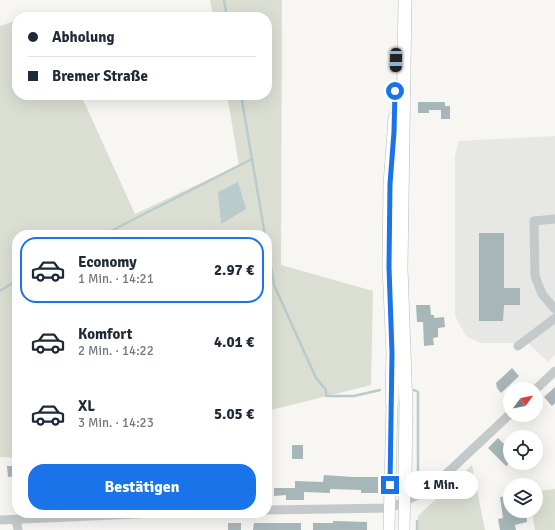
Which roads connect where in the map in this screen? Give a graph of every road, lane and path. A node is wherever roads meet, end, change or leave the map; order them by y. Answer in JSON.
{"nodes":[{"id":1,"x":397,"y":0,"type":"edge"},
{"id":2,"x":405,"y":0,"type":"edge"},
{"id":3,"x":555,"y":219,"type":"edge"},
{"id":4,"x":555,"y":310,"type":"edge"},
{"id":5,"x":555,"y":318,"type":"edge"},
{"id":6,"x":518,"y":346,"type":"dead end"},
{"id":7,"x":555,"y":371,"type":"edge"},
{"id":8,"x":543,"y":382,"type":"edge"},
{"id":9,"x":392,"y":402,"type":"joint"},
{"id":10,"x":503,"y":421,"type":"edge"},
{"id":11,"x":405,"y":475,"type":"joint"},
{"id":12,"x":405,"y":501,"type":"junction"},
{"id":13,"x":390,"y":508,"type":"junction"},
{"id":14,"x":272,"y":510,"type":"edge"},
{"id":15,"x":57,"y":518,"type":"edge"},
{"id":16,"x":0,"y":520,"type":"edge"},
{"id":17,"x":16,"y":520,"type":"junction"},
{"id":18,"x":18,"y":530,"type":"edge"},
{"id":19,"x":389,"y":530,"type":"edge"},
{"id":20,"x":404,"y":530,"type":"edge"}],
"edges":[{"from":1,"to":9,"type":"highway"},
{"from":2,"to":11,"type":"highway"},
{"from":3,"to":4,"type":"street"},
{"from":5,"to":6,"type":"street"},
{"from":7,"to":8,"type":"street"},
{"from":9,"to":13,"type":"main road"},
{"from":10,"to":12,"type":"street"},
{"from":11,"to":12,"type":"main road"},
{"from":12,"to":13,"type":"street"},
{"from":12,"to":20,"type":"main road"},
{"from":13,"to":14,"type":"street"},
{"from":13,"to":19,"type":"main road"},
{"from":15,"to":17,"type":"street"},
{"from":16,"to":17,"type":"street"},
{"from":17,"to":18,"type":"street"}]}
